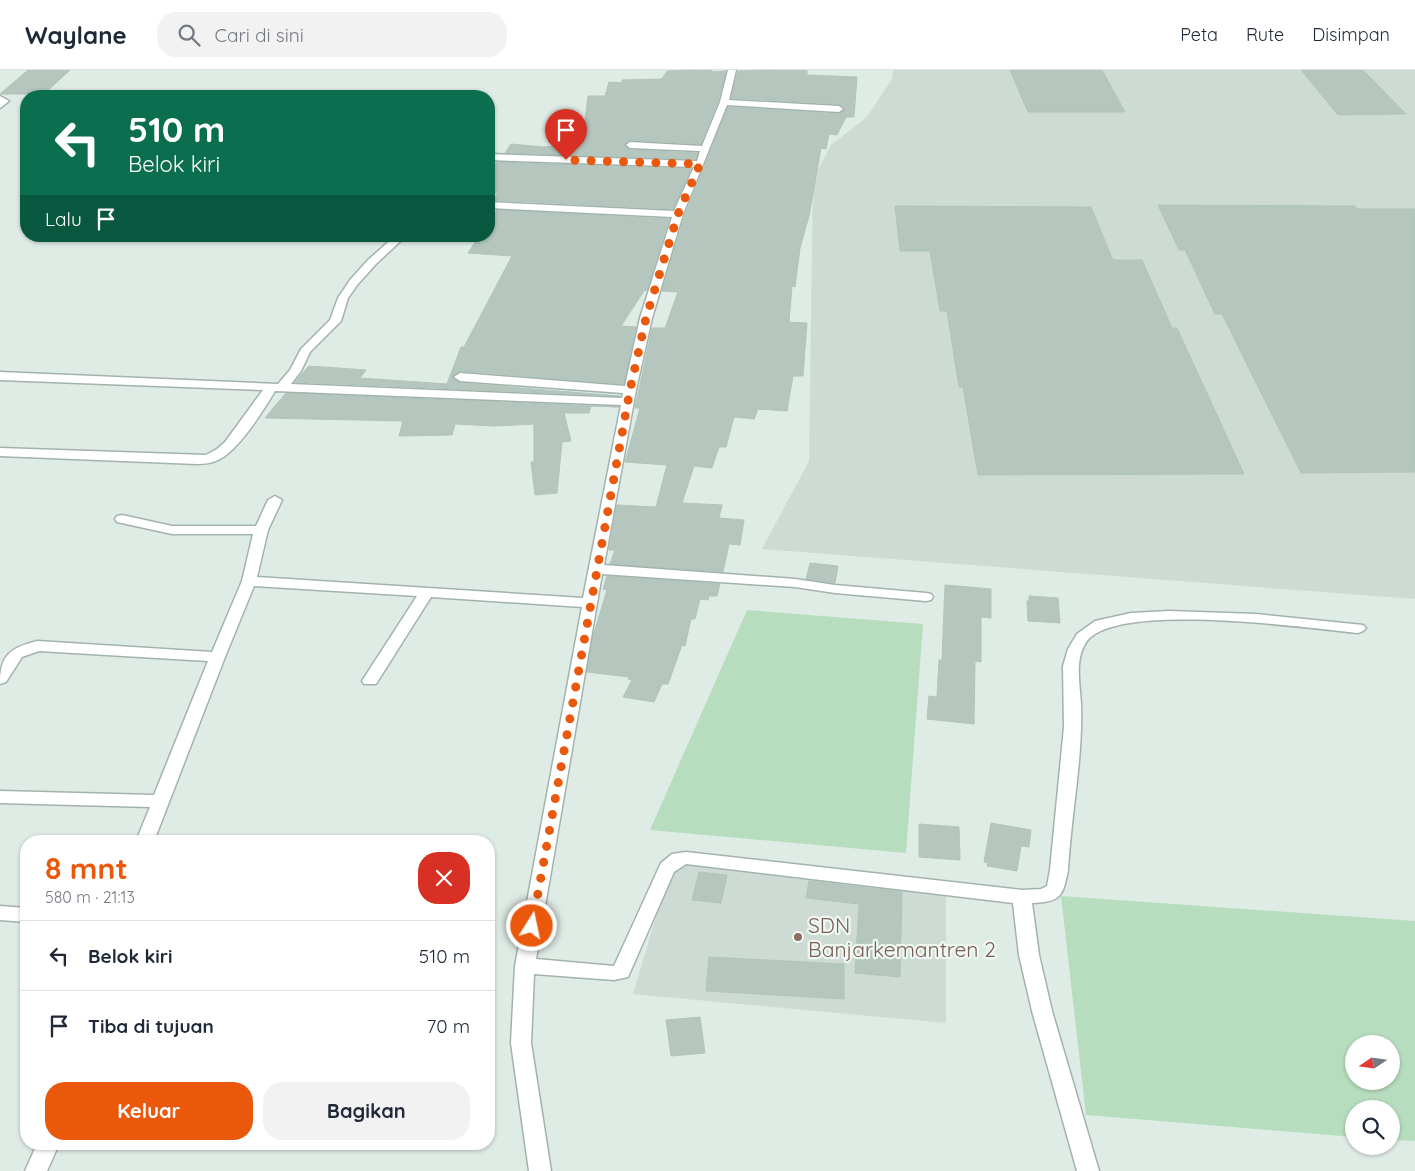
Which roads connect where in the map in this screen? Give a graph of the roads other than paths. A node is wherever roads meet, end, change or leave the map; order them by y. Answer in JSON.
{"nodes":[{"id":1,"x":732,"y":70,"type":"edge"},
{"id":2,"x":0,"y":99,"type":"edge"},
{"id":3,"x":724,"y":102,"type":"junction"},
{"id":4,"x":0,"y":105,"type":"edge"},
{"id":5,"x":839,"y":109,"type":"dead end"},
{"id":6,"x":630,"y":145,"type":"dead end"},
{"id":7,"x":705,"y":149,"type":"junction"},
{"id":8,"x":495,"y":157,"type":"edge"},
{"id":9,"x":700,"y":164,"type":"junction"},
{"id":10,"x":495,"y":205,"type":"edge"},
{"id":11,"x":678,"y":214,"type":"junction"},
{"id":12,"x":395,"y":242,"type":"edge"},
{"id":13,"x":0,"y":376,"type":"edge"},
{"id":14,"x":460,"y":377,"type":"dead end"},
{"id":15,"x":277,"y":386,"type":"junction"},
{"id":16,"x":629,"y":396,"type":"junction"},
{"id":17,"x":0,"y":452,"type":"edge"},
{"id":18,"x":275,"y":500,"type":"dead end"},
{"id":19,"x":122,"y":519,"type":"dead end"},
{"id":20,"x":260,"y":530,"type":"junction"},
{"id":21,"x":597,"y":569,"type":"junction"},
{"id":22,"x":248,"y":582,"type":"junction"},
{"id":23,"x":426,"y":593,"type":"junction"},
{"id":24,"x":926,"y":597,"type":"dead end"},
{"id":25,"x":590,"y":604,"type":"junction"},
{"id":26,"x":1358,"y":628,"type":"dead end"},
{"id":27,"x":216,"y":656,"type":"junction"},
{"id":28,"x":0,"y":679,"type":"edge"},
{"id":29,"x":370,"y":681,"type":"dead end"},
{"id":30,"x":0,"y":797,"type":"edge"},
{"id":31,"x":160,"y":801,"type":"junction"},
{"id":32,"x":147,"y":835,"type":"edge"},
{"id":33,"x":1022,"y":898,"type":"junction"},
{"id":34,"x":0,"y":913,"type":"edge"},
{"id":35,"x":20,"y":914,"type":"edge"},
{"id":36,"x":525,"y":966,"type":"junction"},
{"id":37,"x":45,"y":1150,"type":"edge"},
{"id":38,"x":36,"y":1171,"type":"edge"},
{"id":39,"x":540,"y":1171,"type":"edge"},
{"id":40,"x":1088,"y":1171,"type":"edge"}],
"edges":[{"from":1,"to":3,"type":"street"},
{"from":2,"to":4,"type":"street"},
{"from":3,"to":5,"type":"street"},
{"from":3,"to":7,"type":"street"},
{"from":6,"to":7,"type":"street"},
{"from":7,"to":9,"type":"street"},
{"from":8,"to":9,"type":"street"},
{"from":9,"to":11,"type":"street"},
{"from":10,"to":11,"type":"street"},
{"from":11,"to":16,"type":"street"},
{"from":12,"to":15,"type":"street"},
{"from":13,"to":15,"type":"street"},
{"from":14,"to":16,"type":"street"},
{"from":15,"to":16,"type":"street"},
{"from":15,"to":17,"type":"street"},
{"from":16,"to":21,"type":"street"},
{"from":18,"to":20,"type":"street"},
{"from":19,"to":20,"type":"street"},
{"from":20,"to":22,"type":"street"},
{"from":21,"to":24,"type":"street"},
{"from":21,"to":25,"type":"street"},
{"from":22,"to":23,"type":"street"},
{"from":22,"to":27,"type":"street"},
{"from":23,"to":25,"type":"street"},
{"from":23,"to":29,"type":"street"},
{"from":25,"to":36,"type":"street"},
{"from":26,"to":33,"type":"street"},
{"from":27,"to":28,"type":"street"},
{"from":27,"to":31,"type":"street"},
{"from":30,"to":31,"type":"street"},
{"from":31,"to":32,"type":"street"},
{"from":33,"to":36,"type":"street"},
{"from":33,"to":40,"type":"street"},
{"from":34,"to":35,"type":"street"},
{"from":36,"to":39,"type":"street"},
{"from":37,"to":38,"type":"street"}]}
